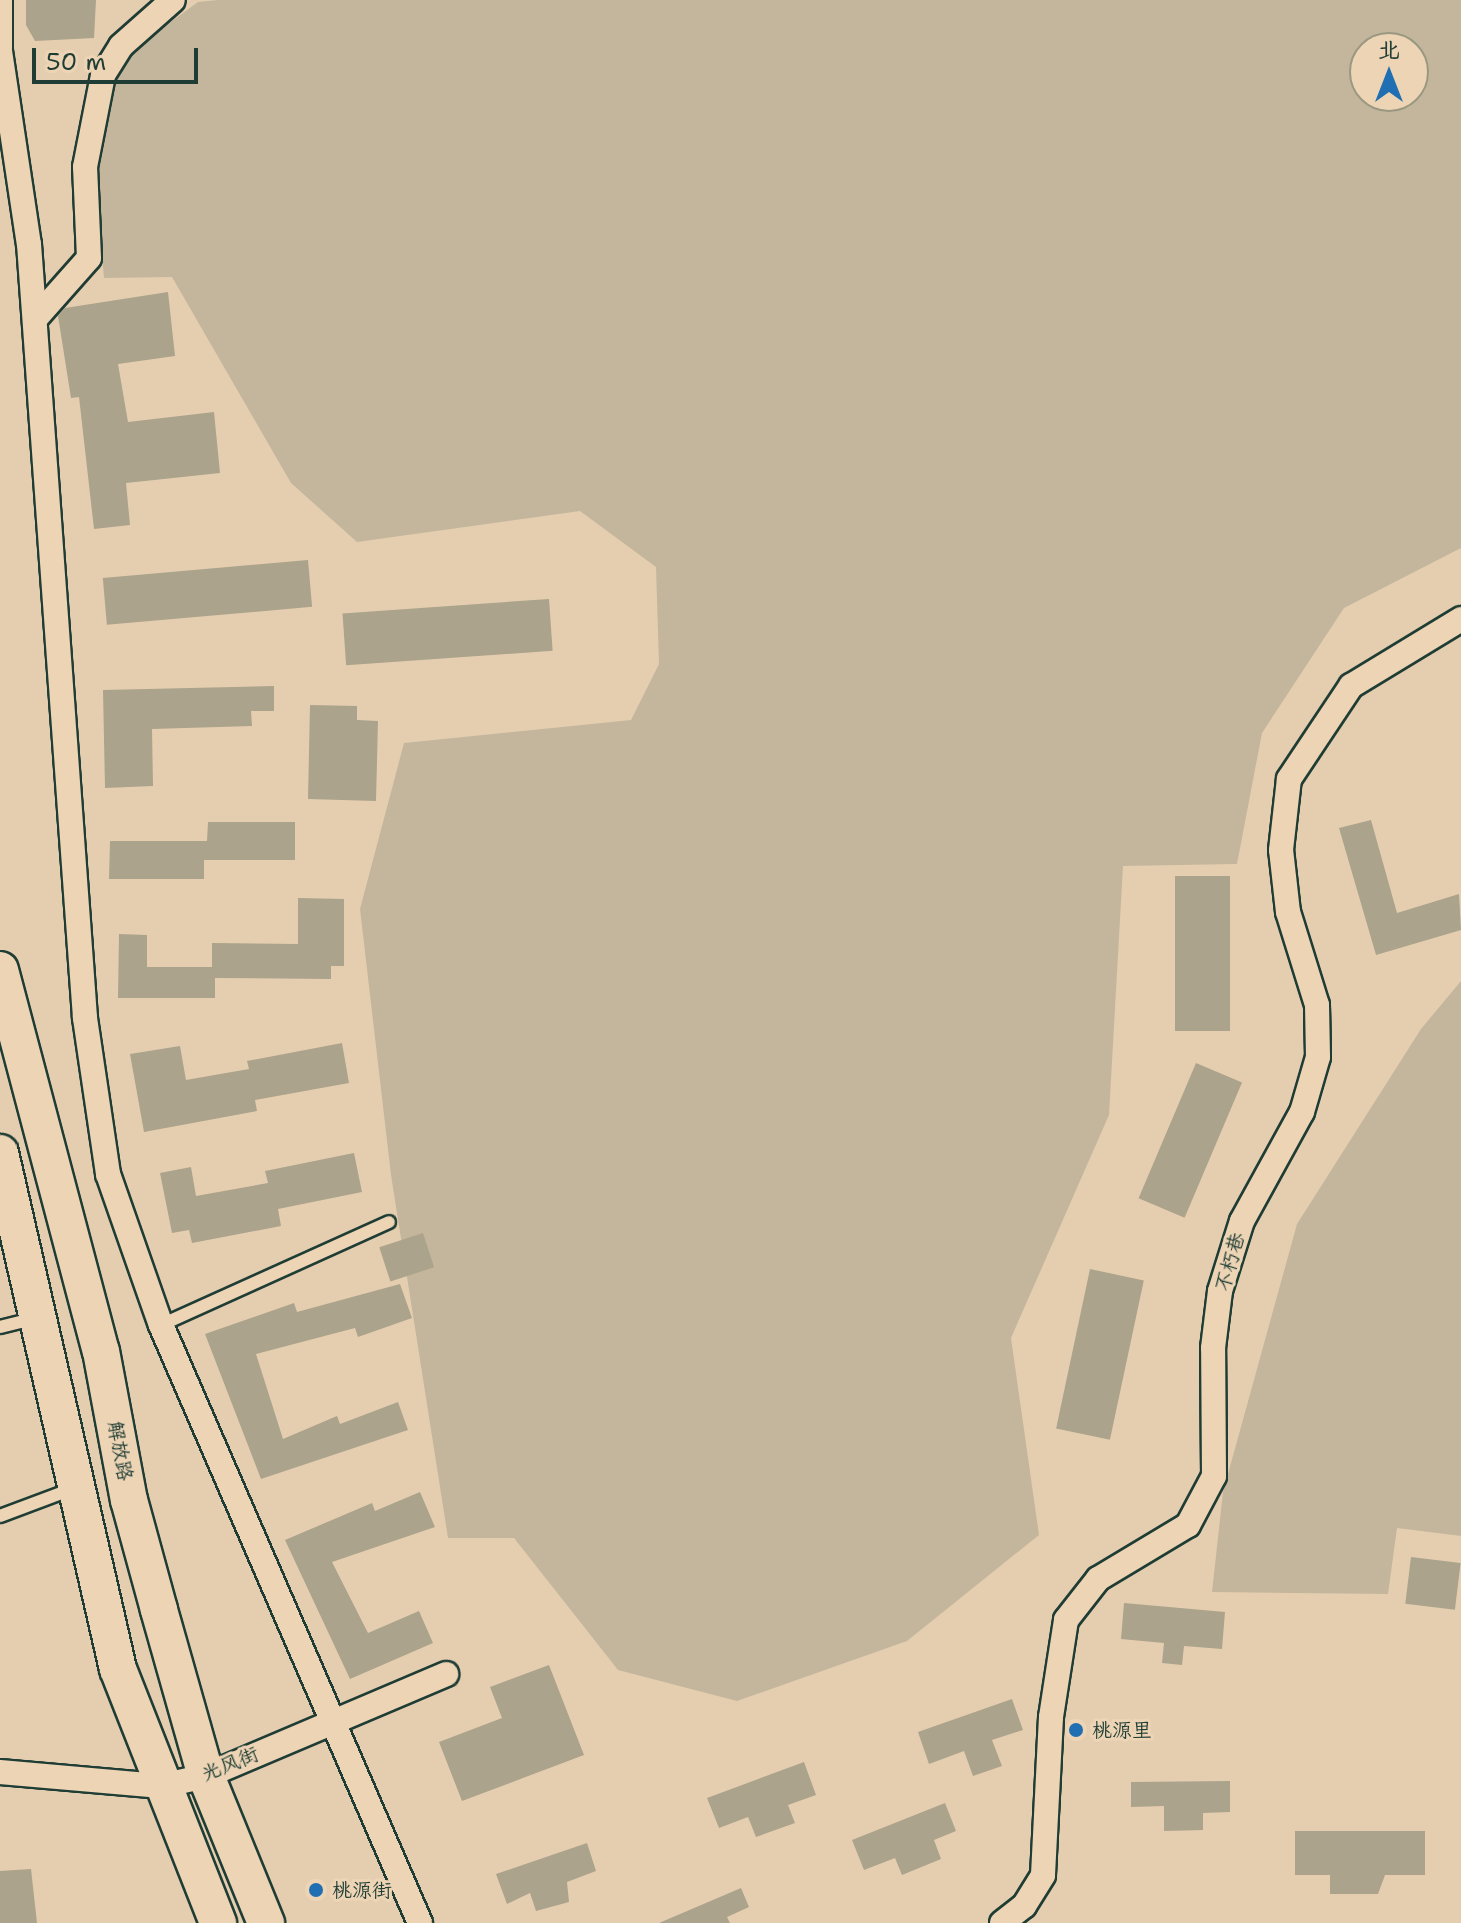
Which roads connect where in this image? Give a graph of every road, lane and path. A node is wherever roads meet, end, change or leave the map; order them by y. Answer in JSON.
{"nodes":[{"id":1,"x":0,"y":0,"type":"edge"},
{"id":2,"x":173,"y":0,"type":"edge"},
{"id":3,"x":0,"y":49,"type":"edge"},
{"id":4,"x":35,"y":319,"type":"junction"},
{"id":5,"x":1461,"y":619,"type":"edge"},
{"id":6,"x":0,"y":970,"type":"edge"},
{"id":7,"x":0,"y":1153,"type":"edge"},
{"id":8,"x":389,"y":1222,"type":"dead end"},
{"id":9,"x":42,"y":1316,"type":"junction"},
{"id":10,"x":161,"y":1325,"type":"junction"},
{"id":11,"x":0,"y":1327,"type":"edge"},
{"id":12,"x":78,"y":1486,"type":"junction"},
{"id":13,"x":0,"y":1516,"type":"edge"},
{"id":14,"x":446,"y":1674,"type":"dead end"},
{"id":15,"x":332,"y":1722,"type":"junction"},
{"id":16,"x":0,"y":1772,"type":"edge"},
{"id":17,"x":206,"y":1776,"type":"junction"},
{"id":18,"x":161,"y":1786,"type":"junction"},
{"id":19,"x":218,"y":1923,"type":"edge"},
{"id":20,"x":266,"y":1923,"type":"edge"},
{"id":21,"x":420,"y":1923,"type":"edge"},
{"id":22,"x":1002,"y":1923,"type":"edge"}],
"edges":[{"from":1,"to":3,"type":"street"},
{"from":2,"to":4,"type":"street"},
{"from":3,"to":4,"type":"street"},
{"from":4,"to":10,"type":"street"},
{"from":5,"to":22,"type":"street","name":"不朽巷"},
{"from":6,"to":17,"type":"main road","name":"解放路"},
{"from":7,"to":9,"type":"main road"},
{"from":8,"to":10,"type":"lane"},
{"from":9,"to":11,"type":"lane"},
{"from":9,"to":12,"type":"main road"},
{"from":10,"to":15,"type":"street"},
{"from":12,"to":13,"type":"lane"},
{"from":12,"to":18,"type":"main road"},
{"from":14,"to":15,"type":"street","name":"光风街"},
{"from":15,"to":17,"type":"street","name":"光风街"},
{"from":15,"to":21,"type":"street"},
{"from":16,"to":18,"type":"street","name":"光风街"},
{"from":17,"to":18,"type":"street","name":"光风街"},
{"from":17,"to":20,"type":"main road","name":"解放路"},
{"from":18,"to":19,"type":"main road"}]}
